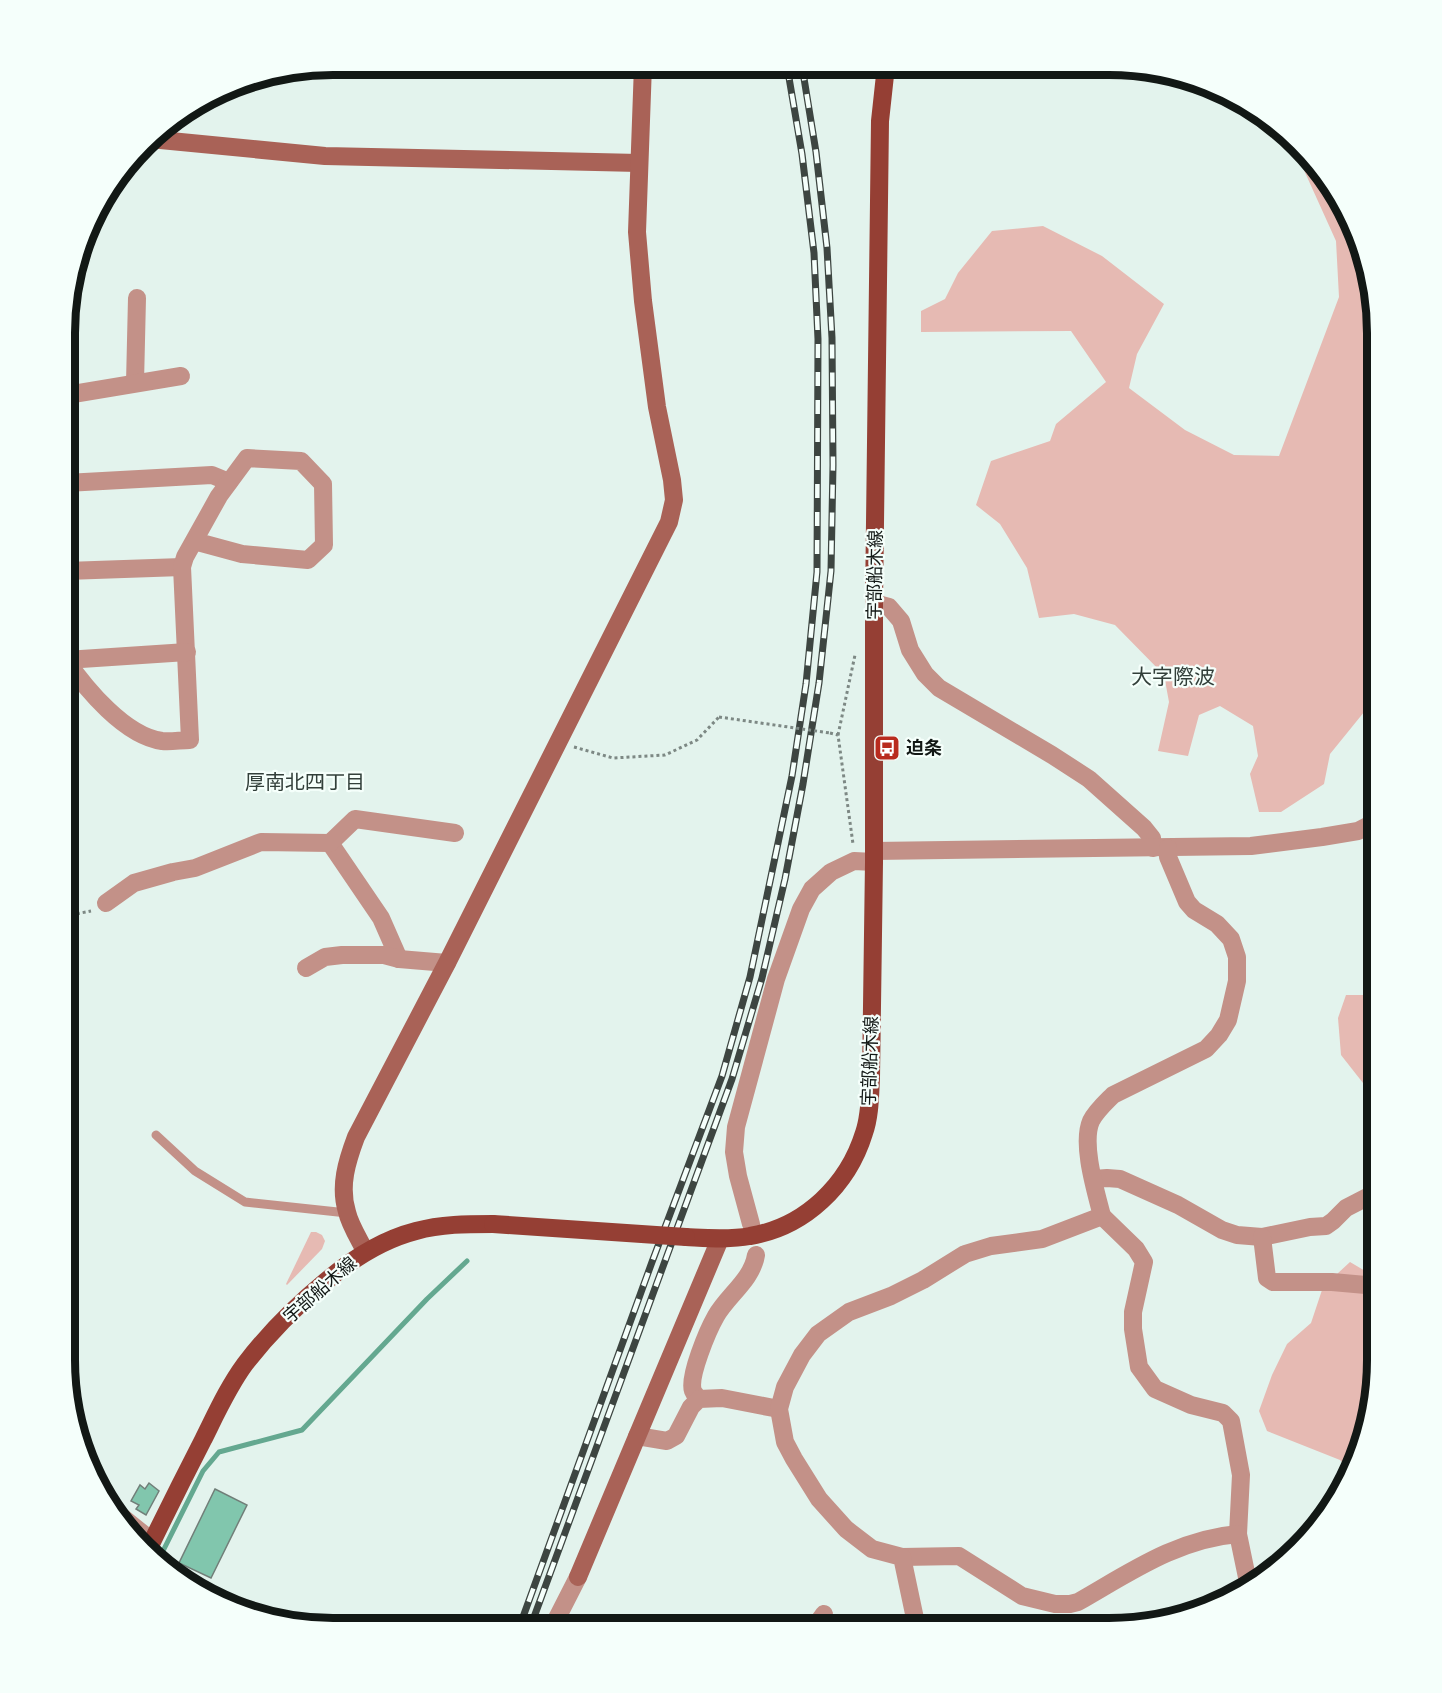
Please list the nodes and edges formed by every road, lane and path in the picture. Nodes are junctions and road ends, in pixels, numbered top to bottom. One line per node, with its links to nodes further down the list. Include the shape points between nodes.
1 (643, 75): 4 (street)
2 (885, 75): 14 (main road, 宇部船木線, via 880,122)
3 (162, 140): 4 (street, via 325,156)
4 (639, 163): 20 (street, via 637,232 643,301 674,500 657,549)
5 (137, 298): 7 (street)
6 (181, 376): 7 (street)
7 (135, 383): 8 (street)
8 (75, 394)
9 (229, 482): 10 (street, via 212,475); 11 (street); 11 (street, via 247,458 301,461 323,484 324,545 308,560 242,554)
10 (75, 483)
11 (194, 541): 12 (street)
12 (182, 567): 13 (street); 16 (street)
13 (75, 572)
14 (874, 603): 24 (street, via 889,607 901,621 910,650 939,688 1089,779 1144,828); 25 (main road, 宇部船木線)
15 (856, 648): 19 (path)
16 (187, 652): 17 (street); 18 (street, via 190,740 149,738 125,726)
17 (75, 659)
18 (75, 673)
19 (838, 735): 20 (path, bridge, via 719,717 697,740 665,755 614,758); 26 (path)
20 (558, 743): 30 (street)
21 (1367, 826): 24 (street, via 1286,843)
22 (455, 833): 23 (street, via 355,819)
23 (330, 843): 27 (street, via 261,842 195,868 134,883); 29 (street, via 381,918)
24 (1160, 848): 25 (street); 33 (street, via 1168,857 1187,902 1231,939 1237,957 1237,981 1228,1020 1206,1049 1113,1095 1101,1107 1091,1122 1089,1137)
25 (874, 856): 26 (street); 39 (main road, 宇部船木線, via 871,1078 865,1132 859,1147 839,1182 804,1215 781,1228)
26 (854, 861): 37 (street, via 831,872 812,889 776,979 736,1127 734,1152)
27 (106, 903): 28 (path)
28 (75, 914)
29 (399, 959): 30 (street); 31 (street, via 342,955 325,957)
30 (447, 963): 35 (street, via 347,1161)
31 (306, 968)
32 (156, 1135): 35 (lane, via 195,1171 245,1202)
33 (1094, 1179): 36 (street); 38 (street, via 1120,1179 1222,1230)
34 (1367, 1197): 38 (street, via 1346,1208 1326,1226)
35 (347, 1213): 40 (street)
36 (1101, 1216): 44 (street, via 1042,1239 964,1254 923,1280 849,1312 819,1334 802,1355); 46 (street, via 1136,1249 1144,1262 1133,1312 1139,1367 1155,1389 1191,1405 1223,1413 1231,1421 1241,1475)
37 (751, 1224)
38 (1262, 1237): 42 (street, via 1268,1278 1273,1282)
39 (720, 1239): 40 (main road, 宇部船木線, bridge, via 454,1224 414,1231); 45 (street)
40 (365, 1251): 47 (main road, 宇部船木線, via 311,1293 244,1365)
41 (756, 1255): 43 (street, via 748,1275 716,1316 694,1371 693,1391)
42 (1367, 1285)
43 (699, 1399): 44 (street, via 722,1398); 45 (street, via 676,1436 667,1441)
44 (778, 1409): 48 (street, via 785,1442 819,1499 846,1529 872,1548)
45 (637, 1436): 50 (street)
46 (1238, 1534): 48 (street, via 1196,1542 1150,1560 1070,1604 1022,1596 959,1556); 49 (street)
47 (152, 1543)
48 (902, 1557): 51 (street)
49 (1247, 1577)
50 (557, 1618)
51 (915, 1618)

